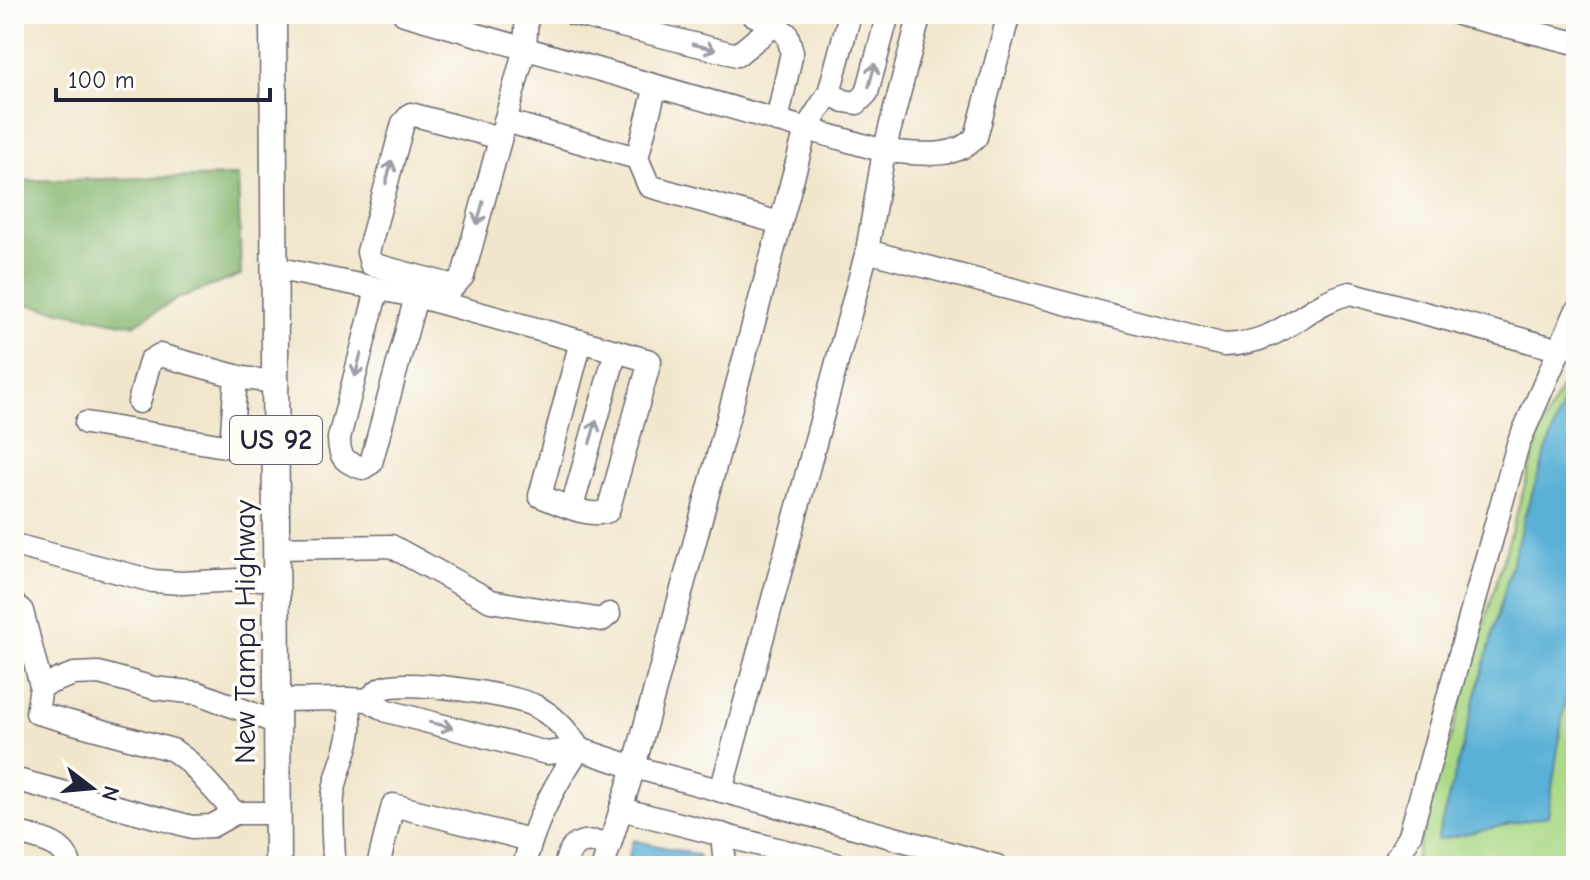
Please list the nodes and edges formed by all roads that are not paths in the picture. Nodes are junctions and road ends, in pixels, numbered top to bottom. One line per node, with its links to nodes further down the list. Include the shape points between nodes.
1 (273, 14): 23 (main road, New Tampa Highway / US 92)
2 (404, 14): 13 (lane)
3 (527, 14): 13 (lane)
4 (574, 14): 11 (lane, one-way to 11, via 737,55)
5 (752, 14): 11 (lane)
6 (850, 14): 15 (lane)
7 (888, 14): 15 (lane, one-way to 7, via 857,103 867,93)
8 (920, 14): 19 (lane)
9 (1009, 14): 19 (lane, via 976,137 966,148)
10 (1458, 14): 12 (lane)
11 (776, 19): 16 (lane, via 792,52)
12 (1576, 43)
13 (525, 48): 14 (lane); 17 (lane)
14 (656, 86): 16 (lane); 20 (lane)
15 (829, 93): 18 (lane)
16 (777, 121): 18 (lane)
17 (502, 129): 17 (lane, one-way to 17, via 463,276 454,286 371,264 368,252 403,123 411,114); 20 (lane)
18 (806, 129): 19 (lane); 21 (lane)
19 (884, 151): 22 (lane)
20 (637, 158): 21 (lane, via 649,186)
21 (780, 223): 46 (lane)
22 (867, 251): 28 (lane, via 1224,345 1269,337 1350,293); 48 (lane)
23 (274, 268): 24 (lane); 31 (main road, New Tampa Highway / US 92)
24 (377, 290): 25 (lane); 25 (lane, one-way to 25, via 339,438 345,461 363,468 371,463)
25 (416, 297): 27 (lane)
26 (1576, 312): 28 (lane)
27 (581, 341): 29 (lane); 36 (lane, via 540,496)
28 (1561, 350): 65 (lane, via 1518,444 1410,835)
29 (616, 351): 36 (lane, one-way to 29); 36 (lane, via 650,361 608,511 599,515)
30 (236, 376): 31 (lane); 32 (lane, via 160,355 150,361); 34 (lane)
31 (275, 382): 35 (main road, New Tampa Highway / US 92)
32 (139, 402)
33 (86, 423): 34 (lane)
34 (231, 447): 35 (lane)
35 (276, 454): 38 (main road, New Tampa Highway / US 92)
36 (572, 507)
37 (14, 545): 39 (lane, via 153,581)
38 (276, 548): 39 (main road, New Tampa Highway / US 92); 41 (lane, via 391,546 491,601 602,620)
39 (276, 578): 44 (main road, New Tampa Highway / US 92)
40 (14, 604): 42 (lane, via 22,611)
41 (609, 614)
42 (41, 686): 44 (lane, via 74,674 99,673); 50 (lane, via 37,713 173,750)
43 (357, 699): 44 (lane); 45 (lane, one-way to 45, via 547,753); 45 (lane, via 383,688 415,686 483,692 535,706 566,728); 58 (lane, via 351,742 333,795)
44 (277, 712): 51 (main road, New Tampa Highway / US 92)
45 (579, 749): 46 (lane); 54 (lane, via 557,780)
46 (634, 767): 48 (lane); 49 (lane)
47 (14, 779): 50 (lane, via 192,827 212,826)
48 (721, 791): 64 (lane)
49 (621, 809): 53 (lane); 55 (lane)
50 (235, 813): 51 (lane)
51 (278, 813): 57 (main road, New Tampa Highway / US 92)
52 (14, 832): 56 (lane, via 57,845)
53 (722, 834): 62 (lane); 63 (lane)
54 (530, 840): 59 (lane, via 393,805); 60 (lane)
55 (607, 855): 61 (lane, via 593,840 579,842)
56 (70, 866)
57 (278, 866)
58 (334, 866)
59 (378, 866)
60 (524, 866)
61 (566, 866)
62 (725, 866)
63 (843, 866)
64 (997, 866)
65 (1392, 866)

